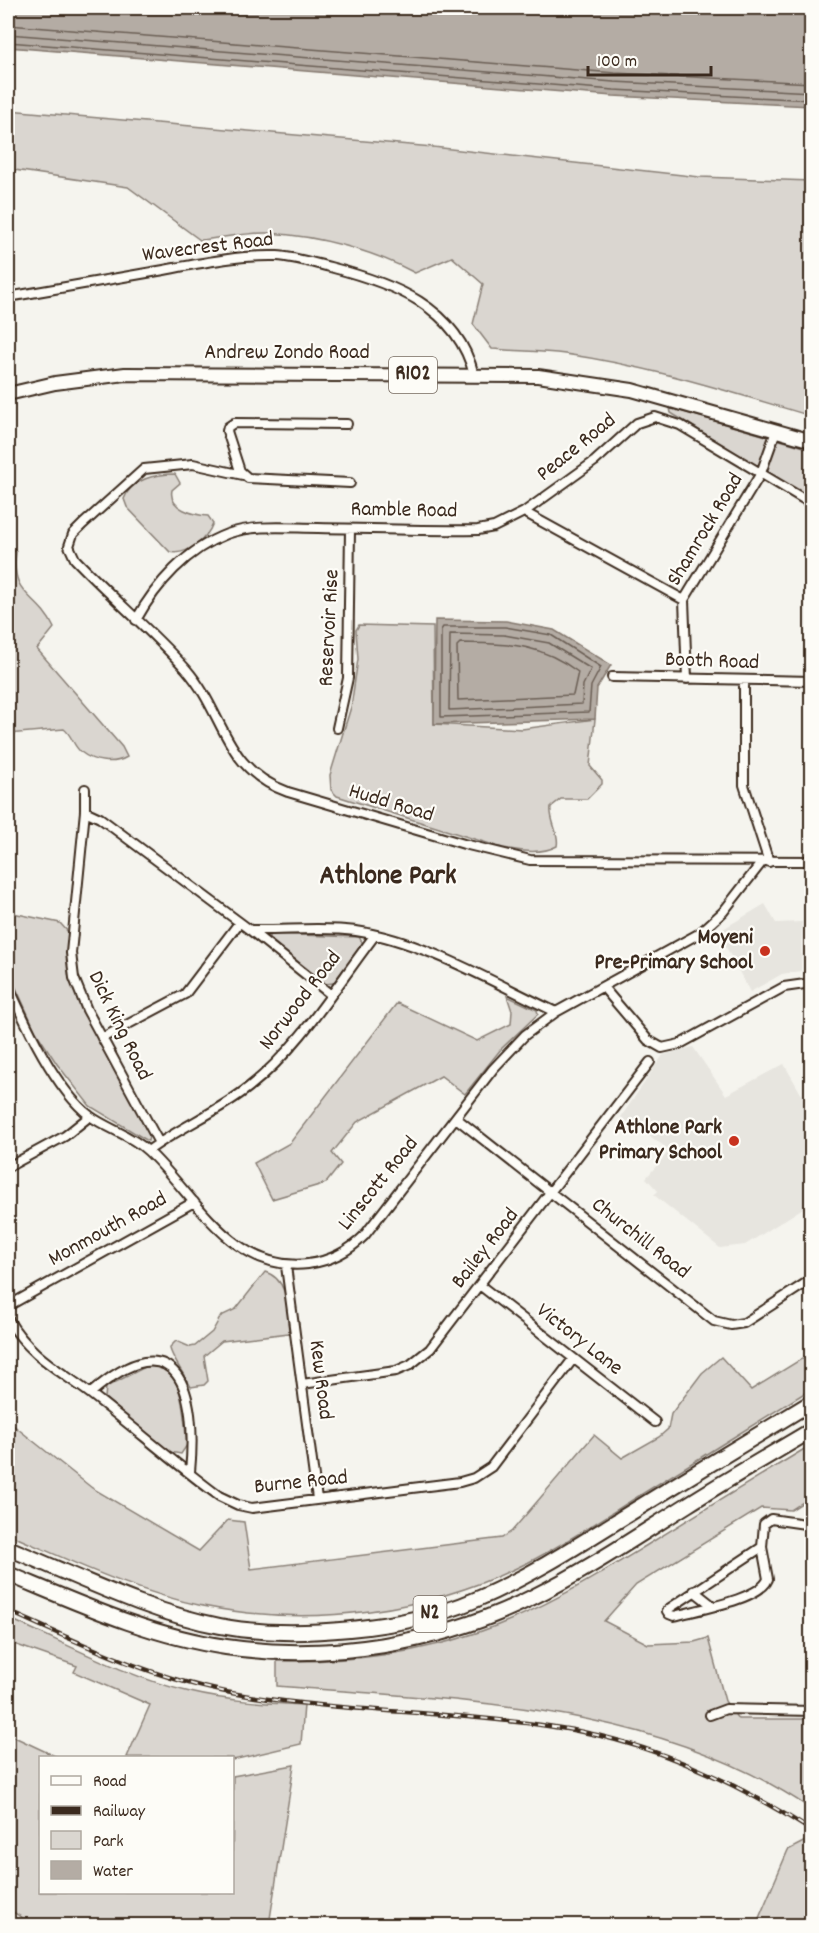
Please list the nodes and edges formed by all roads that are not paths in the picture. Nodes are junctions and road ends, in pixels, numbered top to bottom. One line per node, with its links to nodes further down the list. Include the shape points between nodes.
1 (8, 297): 2 (street, Wavecrest Road, via 227,260 285,257 378,280 407,294 457,334 465,345)
2 (474, 375): 3 (main road, Andrew Zondo Road / R102, via 124,374); 5 (main road, Andrew Zondo Road / R102, via 538,376 597,383 676,401)
3 (8, 394)
4 (347, 424): 8 (street, via 230,425 227,431)
5 (776, 431): 6 (main road, Andrew Zondo Road / R102); 7 (street, Shamrock Road)
6 (812, 441)
7 (761, 473): 10 (street); 11 (street, Peace Road, via 680,425 655,417 637,423 595,461); 13 (street, Shamrock Road)
8 (243, 475): 9 (street); 14 (street, Hudd Road, via 193,464 144,469 73,534 71,553)
9 (350, 483)
10 (812, 504)
11 (524, 512): 12 (street, Ramble Road, via 494,527 478,530); 13 (street)
12 (350, 529): 14 (street, Ramble Road, via 253,528 227,534 199,549 168,575); 19 (street, Reservoir Rise, via 348,678)
13 (684, 600): 16 (street, Shamrock Road)
14 (136, 620): 23 (street, Hudd Road, via 192,677 246,767 271,786 518,858)
15 (612, 677): 16 (street, Booth Road)
16 (687, 679): 18 (street, Booth Road)
17 (812, 681): 18 (street, Booth Road)
18 (744, 682): 23 (street, via 744,785)
19 (337, 728)
20 (85, 789): 21 (street, Dick King Road)
21 (86, 811): 24 (street); 32 (street, Dick King Road, via 72,966 79,995)
22 (812, 861): 23 (street, Hudd Road)
23 (766, 862): 29 (street, Linscott Road, via 723,912 699,933)
24 (239, 923): 25 (street); 32 (street, via 185,993)
25 (250, 930): 26 (street, via 355,930); 30 (street)
26 (375, 935): 30 (street, Norwood Road); 31 (street, via 441,958)
27 (812, 983): 29 (street, via 784,987 680,1044 662,1048 648,1040)
28 (8, 985): 34 (street, Linscott Road, via 39,1049)
29 (603, 987): 31 (street, Linscott Road)
30 (330, 994): 36 (street, Norwood Road, via 296,1042 268,1072 237,1096)
31 (556, 1012): 35 (street, Linscott Road, via 514,1045)
32 (102, 1038): 36 (street, Dick King Road)
33 (650, 1062): 39 (street, Bailey Road)
34 (90, 1116): 37 (street, Linscott Road); 38 (street, via 65,1136)
35 (456, 1118): 39 (street, Churchill Road); 41 (street, Linscott Road, via 356,1245 329,1259)
36 (159, 1143): 37 (street, Norwood Road)
37 (148, 1151): 40 (street, Linscott Road)
38 (8, 1167)
39 (552, 1193): 42 (street, Churchill Road, via 714,1321 744,1323); 43 (street, Bailey Road)
40 (194, 1202): 41 (street, Linscott Road, via 243,1250); 44 (street, Monmouth Road)
41 (286, 1266): 47 (street, Kew Road)
42 (812, 1279)
43 (481, 1286): 46 (street, Victory Lane); 47 (street, Bailey Road, via 430,1349 410,1365 396,1371)
44 (8, 1306)
45 (8, 1319): 48 (street, Burne Road, via 28,1348)
46 (573, 1359): 50 (street, Victory Lane); 53 (street, Burne Road, via 510,1443 482,1473 460,1482)
47 (302, 1384): 53 (street, Kew Road)
48 (91, 1393): 52 (street, Burne Road); 52 (street, via 102,1383 144,1362 155,1361 176,1371 190,1418)
49 (812, 1402): 56 (highway, N2, via 526,1577 473,1601 408,1619 346,1630 222,1627 165,1612)
50 (655, 1422)
51 (812, 1430): 57 (highway, N2, via 579,1573 529,1599 450,1629 410,1639 346,1650 287,1652 226,1647 124,1622)
52 (190, 1472): 53 (street, Burne Road, via 219,1496 238,1505 265,1508)
53 (317, 1499)
54 (812, 1525): 55 (street, via 767,1521)
55 (762, 1547): 58 (street); 59 (street, via 769,1574 764,1586)
56 (8, 1548)
57 (8, 1574)
58 (694, 1591): 59 (street); 59 (street, via 670,1608 669,1614)
59 (713, 1606)
60 (812, 1711): 61 (street, via 726,1709)
61 (710, 1715)

